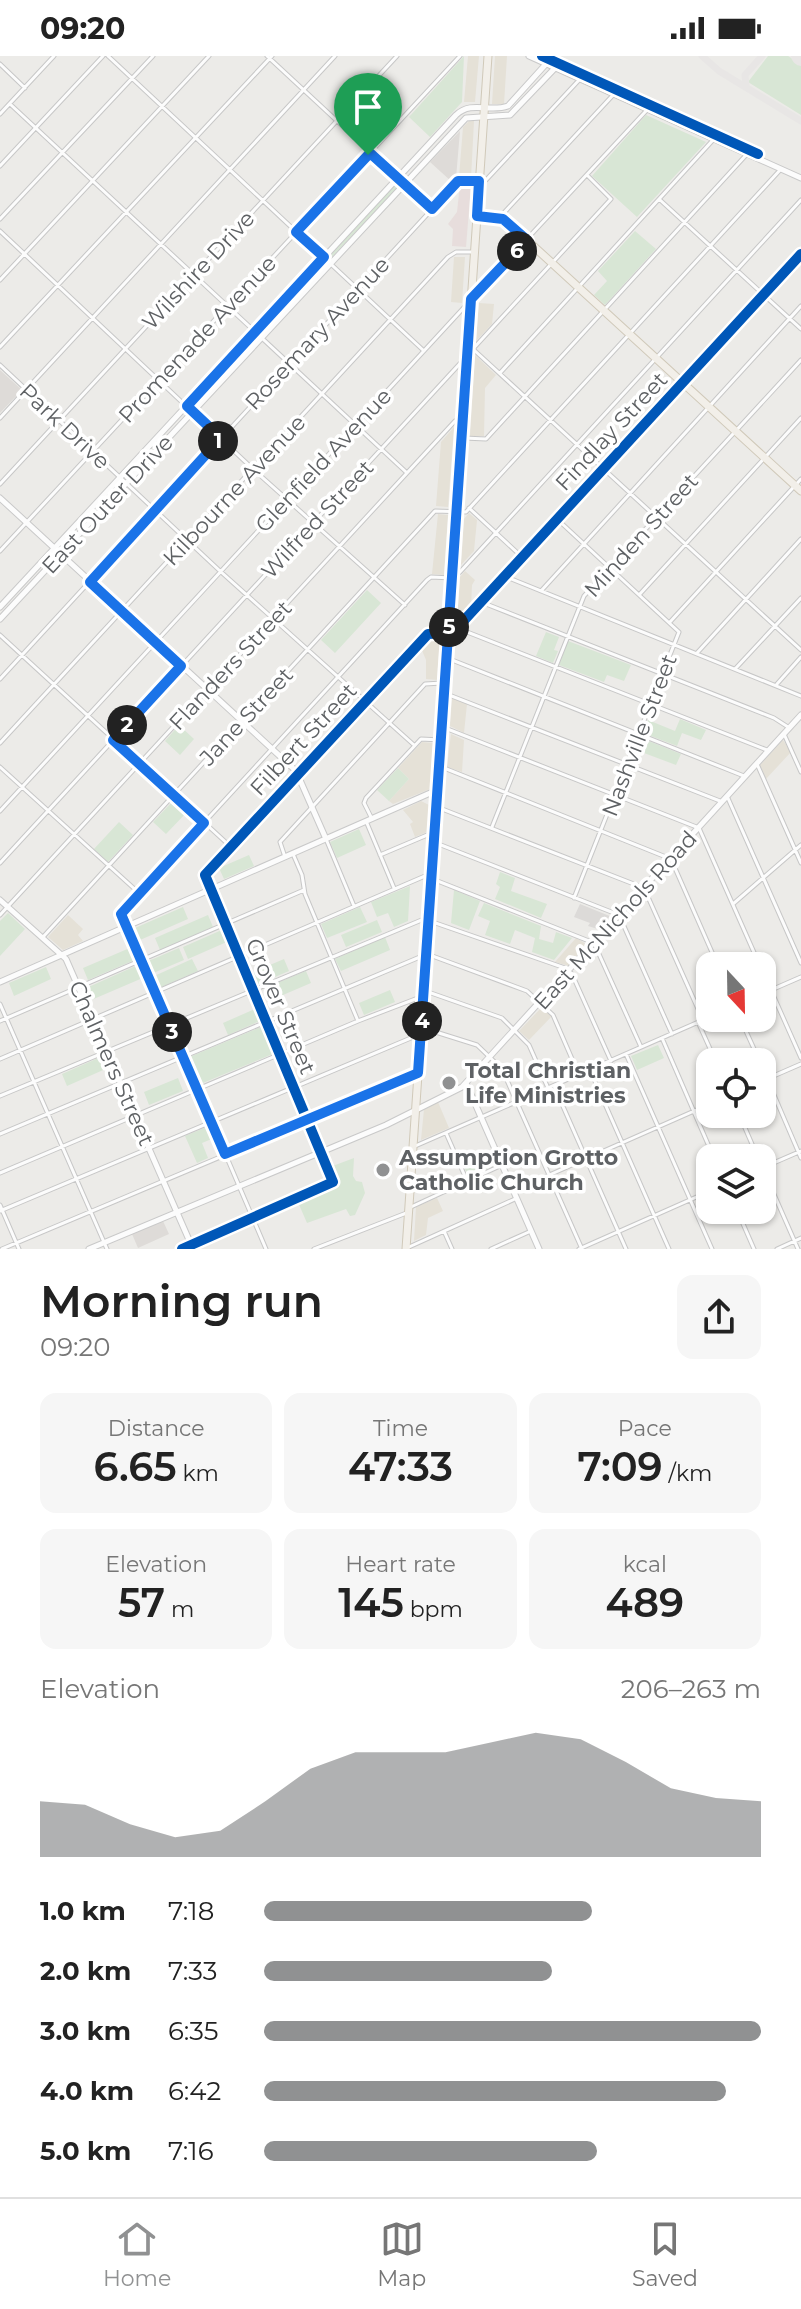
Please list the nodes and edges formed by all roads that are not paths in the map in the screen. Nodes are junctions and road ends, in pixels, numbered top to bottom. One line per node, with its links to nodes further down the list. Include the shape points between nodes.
1 (43, 56): 12 (street)
2 (54, 56): 12 (street)
3 (105, 56): 16 (street); 33 (street)
4 (153, 56): 16 (street)
5 (209, 56): 24 (street)
6 (335, 56): 21 (street)
7 (397, 56): 32 (street, Wilshire Drive)
8 (460, 56): 37 (street, Promenade Avenue)
9 (488, 56): 28 (main road)
10 (529, 56): 14 (street)
11 (270, 57): 21 (street); 34 (street)
12 (49, 62): 20 (street)
13 (0, 64): 20 (street)
14 (546, 64): 15 (street); 17 (street)
15 (555, 68): 18 (street); 19 (street)
16 (132, 78): 24 (street); 36 (street)
17 (534, 78): 19 (street); 26 (street)
18 (580, 79): 22 (street); 46 (street, Rosemary Avenue, via 486,180)
19 (541, 83): 31 (street)
20 (25, 88): 23 (street)
21 (304, 90): 32 (street); 41 (street)
22 (614, 94): 27 (street); 54 (street)
23 (10, 104): 29 (street); 33 (street)
24 (162, 107): 34 (street); 45 (street)
25 (464, 108): 28 (street); 30 (street); 43 (street, East Outer Drive)
26 (503, 108): 28 (street); 31 (street)
27 (647, 109): 35 (street); 42 (street, Glenfield Avenue)
28 (484, 112): 30 (street); 31 (street); 46 (main road)
29 (0, 114)
30 (468, 116): 47 (street, East Outer Drive)
31 (505, 117)
32 (337, 121): 37 (street); 50 (street, Wilshire Drive)
33 (36, 127): 36 (street); 39 (street)
34 (196, 138): 41 (street); 52 (street)
35 (713, 139): 38 (street); 48 (street)
36 (63, 152): 45 (street); 55 (street)
37 (370, 153): 43 (street); 58 (street, Promenade Avenue)
38 (747, 154): 40 (street); 56 (street)
39 (0, 166)
40 (781, 169): 44 (street); 61 (street)
41 (230, 170): 50 (street); 60 (street)
42 (587, 175): 59 (street, Glenfield Avenue); 66 (street, Wilfred Street, via 611,199)
43 (398, 178): 47 (street); 65 (street, East Outer Drive)
44 (801, 178)
45 (93, 180): 52 (street); 63 (street)
46 (479, 181): 51 (street, Rosemary Avenue, via 458,181); 53 (main road)
47 (404, 184): 51 (street); 67 (street, East Outer Drive)
48 (659, 199): 56 (street); 72 (street)
49 (801, 200): 68 (street)
50 (263, 201): 58 (street); 69 (street, Wilshire Drive)
51 (432, 209): 73 (street, Rosemary Avenue)
52 (126, 212): 60 (street); 71 (street)
53 (477, 216): 54 (main road); 62 (main road)
54 (500, 218): 59 (main road)
55 (0, 219)
56 (685, 222): 61 (street); 78 (street)
57 (0, 231): 63 (street)
58 (296, 232): 65 (street); 77 (street, Promenade Avenue)
59 (527, 240): 66 (main road); 75 (street, Glenfield Avenue)
60 (161, 244): 69 (street); 79 (street)
61 (711, 246): 68 (street); 84 (street)
62 (474, 252): 75 (main road); 81 (street, Kilbourne Avenue, via 452,253)
63 (24, 254): 70 (street); 71 (street)
64 (801, 254): 74 (street, Findlay Street)
65 (324, 257): 67 (street); 83 (street, East Outer Drive)
66 (553, 263): 72 (main road); 89 (street, Wilfred Street)
67 (330, 264): 73 (street); 85 (street, East Outer Drive)
68 (737, 270): 74 (street); 90 (street)
69 (194, 275): 77 (street); 87 (street, Wilshire Drive)
70 (0, 280)
71 (58, 285): 79 (street); 86 (street)
72 (579, 287): 78 (main road); 94 (street)
73 (358, 289): 81 (street); 92 (street, Rosemary Avenue)
74 (764, 295): 80 (street); 96 (street, Findlay Street)
75 (471, 299): 88 (street, Glenfield Avenue); 89 (main road)
76 (801, 306): 80 (street)
77 (227, 307): 83 (street); 95 (street, Promenade Avenue)
78 (604, 310): 84 (main road); 99 (street)
79 (93, 318): 87 (street); 97 (street)
80 (790, 318): 82 (street); 101 (street)
81 (390, 320): 88 (street); 98 (street, Kilbourne Avenue)
82 (801, 329)
83 (255, 332): 85 (street); 100 (street, East Outer Drive)
84 (630, 334): 90 (main road); 107 (street)
85 (261, 338): 92 (street); 102 (street, East Outer Drive)
86 (0, 347)
87 (126, 349): 95 (street); 105 (street, Wilshire Drive)
88 (424, 351): 108 (street, Glenfield Avenue)
89 (470, 352): 94 (street); 106 (main road); 113 (street, Wilfred Street)
90 (656, 358): 96 (main road); 112 (street)
91 (801, 360): 109 (street, Minden Street)
92 (289, 363): 98 (street); 110 (street, Rosemary Avenue)
93 (0, 365): 97 (street, Park Drive)
94 (500, 373): 99 (street)
95 (159, 381): 100 (street); 114 (street, Promenade Avenue)
96 (683, 383): 101 (main road); 117 (street, Findlay Street)
97 (26, 389): 103 (street); 105 (street, Park Drive)
98 (322, 394): 108 (street); 116 (street, Kilbourne Avenue)
99 (525, 396): 107 (street); 111 (street, via 486,439)
100 (187, 406): 102 (street); 119 (street, East Outer Drive)
101 (708, 407): 109 (main road); 123 (street)
102 (192, 412): 110 (street); 120 (street, East Outer Drive)
103 (0, 418)
104 (801, 418): 115 (street)
105 (59, 420): 114 (street, Park Drive); 121 (street, Wilshire Drive)
106 (463, 420): 111 (main road); 118 (street, Flanders Street, via 455,421)
107 (550, 420): 112 (street); 126 (street)
108 (355, 425): 113 (street); 125 (street, Glenfield Avenue)
109 (735, 431): 115 (main road); 129 (street, Minden Street)
110 (221, 438): 116 (street); 127 (street, Rosemary Avenue)
111 (462, 438): 128 (main road)
112 (577, 444): 117 (street); 133 (street)
113 (381, 449): 118 (street); 132 (street, Wilfred Street)
114 (92, 452): 119 (street, Park Drive); 131 (street, Promenade Avenue)
115 (765, 458): 122 (main road); 137 (street)
116 (253, 469): 125 (street); 135 (street, Kilbourne Avenue)
117 (604, 469): 123 (street); 130 (street, Findlay Street)
118 (407, 473): 138 (street, Flanders Street)
119 (120, 478): 120 (street, Park Drive); 139 (street, East Outer Drive)
120 (126, 483): 127 (street, Park Drive); 141 (street, East Outer Drive)
121 (0, 484)
122 (799, 485): 145 (street, Nashville Street)
123 (631, 494): 129 (street); 136 (street)
124 (0, 498): 131 (street)
125 (287, 499): 132 (street); 144 (street, Glenfield Avenue)
126 (469, 508): 128 (street); 133 (street)
127 (155, 510): 135 (street, Park Drive); 149 (street, Rosemary Avenue)
128 (457, 513): 147 (street, Jane Street, via 435,511); 148 (main road)
129 (656, 517): 137 (street); 143 (street, Minden Street)
130 (557, 519): 136 (street); 142 (street, Findlay Street)
131 (27, 523): 139 (street); 140 (street, Promenade Avenue)
132 (313, 523): 138 (street); 151 (street, Wilfred Street)
133 (496, 532): 142 (street); 148 (street)
134 (801, 539): 154 (street)
135 (187, 540): 144 (street, Park Drive); 159 (street, Kilbourne Avenue)
136 (584, 544): 143 (street); 150 (street)
137 (686, 544): 145 (street); 152 (street)
138 (339, 546): 147 (street); 160 (street, Flanders Street)
139 (55, 548): 141 (street); 158 (street, East Outer Drive)
140 (0, 551)
141 (61, 554): 149 (street); 161 (street, East Outer Drive)
142 (522, 557): 146 (street, Findlay Street)
143 (609, 568): 152 (street); 157 (street, Minden Street)
144 (220, 571): 151 (street, Park Drive); 168 (street, Glenfield Avenue)
145 (716, 572): 154 (street); 162 (street, Nashville Street)
146 (504, 576): 150 (street); 155 (street, Findlay Street)
147 (374, 578): 156 (street); 170 (street, Jane Street)
148 (452, 578): 156 (street, via 430,577); 165 (main road)
149 (90, 582): 159 (street); 173 (street, Rosemary Avenue)
150 (541, 591): 157 (street)
151 (247, 594): 160 (street, Park Drive); 176 (street, Wilfred Street)
152 (639, 595): 162 (street)
153 (801, 598): 163 (street)
154 (746, 599): 163 (street); 172 (street)
155 (481, 602): 164 (street, Findlay Street); 167 (street)
156 (405, 605): 180 (street)
157 (580, 606): 167 (street, Minden Street); 169 (street)
158 (0, 607)
159 (122, 611): 168 (street); 184 (street, Kilbourne Avenue)
160 (273, 618): 170 (street, Park Drive); 185 (street, Flanders Street)
161 (0, 619)
162 (670, 622): 169 (street, Nashville Street, via 679,632)
163 (775, 626): 171 (street); 178 (street)
164 (457, 628): 165 (street, Findlay Street); 177 (street)
165 (448, 633): 175 (main road); 189 (street, Filbert Street, via 428,634)
166 (0, 635): 173 (street)
167 (568, 636): 177 (street, Minden Street); 179 (street)
168 (155, 642): 176 (street); 192 (street, Glenfield Avenue)
169 (675, 644): 172 (street); 179 (street, Nashville Street)
170 (308, 649): 180 (street, Park Drive); 193 (street, Jane Street)
171 (801, 650)
172 (697, 653): 178 (street)
173 (22, 655): 181 (street, Rosemary Avenue); 184 (street)
174 (801, 657): 183 (street)
175 (447, 658): 182 (main road); 187 (street)
176 (181, 666): 185 (street); 200 (street, Wilfred Street)
177 (556, 666): 187 (street, Minden Street); 190 (street)
178 (736, 668): 183 (street)
179 (663, 674): 190 (street, Nashville Street); 197 (street)
180 (339, 676): 189 (street, Park Drive); 204 (street)
181 (0, 679)
182 (445, 683): 186 (main road); 194 (street, via 427,683)
183 (776, 684): 188 (street)
184 (54, 685): 192 (street); 202 (street, Kilbourne Avenue)
185 (208, 689): 193 (street); 207 (street, Flanders Street)
186 (444, 693): 195 (main road); 196 (street)
187 (544, 696): 196 (street, Minden Street); 198 (street)
188 (801, 696)
189 (366, 700): 194 (street, Park Drive); 213 (street, Filbert Street)
190 (651, 704): 198 (street, Nashville Street); 205 (street)
191 (801, 715): 197 (street, East McNichols Road)
192 (87, 716): 200 (street); 215 (street, Glenfield Avenue)
193 (242, 721): 204 (street); 218 (street, Jane Street)
194 (390, 722): 203 (street, Park Drive); 221 (street)
195 (442, 727): 201 (main road); 206 (street)
196 (531, 727): 206 (street, Minden Street); 208 (street)
197 (789, 728): 199 (street, East McNichols Road)
198 (639, 734): 208 (street, Nashville Street); 214 (street)
199 (784, 734): 205 (street, East McNichols Road); 212 (street)
200 (113, 740): 207 (street); 224 (street, Wilfred Street)
201 (441, 740): 203 (street, via 421,739); 210 (main road)
202 (0, 743)
203 (414, 745): 225 (street, via 364,800)
204 (273, 748): 213 (street); 226 (street)
205 (769, 751): 209 (street, East McNichols Road)
206 (519, 758): 217 (street, Minden Street); 219 (street)
207 (139, 764): 218 (street); 231 (street, Flanders Street)
208 (627, 764): 219 (street, Nashville Street); 220 (street)
209 (757, 764): 214 (street, East McNichols Road); 236 (street)
210 (439, 766): 216 (main road); 217 (street)
211 (0, 767): 215 (street)
212 (801, 772)
213 (298, 774): 221 (street); 235 (street, Filbert Street)
214 (746, 776): 220 (street, East McNichols Road)
215 (22, 787): 223 (street, Glenfield Avenue); 224 (street)
216 (438, 790): 222 (main road); 225 (street)
217 (506, 793): 227 (street, Minden Street); 229 (street)
218 (174, 795): 226 (street); 244 (street, Jane Street)
219 (615, 795): 228 (street); 229 (street, Nashville Street)
220 (725, 799): 228 (street, East McNichols Road); 246 (street)
221 (312, 807): 232 (street); 239 (street, via 280,842)
222 (437, 807): 227 (street); 230 (main road)
223 (0, 811)
224 (48, 811): 231 (street); 241 (street, Wilfred Street)
225 (369, 820): 232 (street); 238 (street)
226 (204, 823): 235 (street); 251 (street)
227 (492, 827): 243 (street)
228 (699, 828): 240 (street, East McNichols Road); 254 (street)
229 (601, 830): 240 (street); 243 (street, Nashville Street)
230 (435, 831): 233 (main road); 238 (street)
231 (74, 834): 244 (street); 255 (street, Flanders Street)
232 (326, 839): 237 (street); 256 (street)
233 (434, 845): 245 (main road); 252 (street)
234 (801, 845): 236 (street)
235 (231, 847): 249 (street, Filbert Street, via 205,875)
236 (795, 850): 242 (street); 246 (street)
237 (293, 854): 239 (street); 250 (street)
238 (380, 855): 247 (street)
239 (285, 857): 249 (street)
240 (671, 859): 248 (street, East McNichols Road); 265 (street)
241 (0, 863)
242 (801, 863)
243 (587, 865): 248 (street); 252 (street, Nashville Street)
244 (109, 866): 251 (street); 263 (street, Jane Street)
245 (432, 878): 247 (street); 259 (main road); 264 (street)
246 (763, 878): 254 (street); 272 (street)
247 (394, 888): 256 (street)
248 (644, 888): 258 (street, East McNichols Road); 285 (street)
249 (211, 890): 261 (street, Grover Street); 262 (street)
250 (304, 890): 260 (street); 261 (street)
251 (139, 893): 262 (street, via 122,912)
252 (574, 898): 258 (street)
253 (0, 900): 255 (street, Chalmers Street)
254 (733, 904): 266 (street)
255 (8, 906): 257 (street, Flanders Street); 263 (street, Chalmers Street)
256 (354, 906): 260 (street)
257 (0, 915)
258 (619, 915): 264 (street, East McNichols Road); 295 (street)
259 (429, 919): 267 (main road); 269 (street); 273 (street)
260 (317, 922): 269 (street); 270 (street)
261 (226, 925): 270 (street, Grover Street); 271 (street)
262 (127, 927): 268 (street); 271 (street)
263 (42, 937): 268 (street, Chalmers Street)
264 (594, 943): 273 (street, East McNichols Road); 297 (street)
265 (712, 952)
266 (754, 952)
267 (427, 954): 277 (street); 281 (main road); 283 (street, via 525,990)
268 (63, 955): 275 (street); 276 (street, Chalmers Street)
269 (331, 956): 277 (street); 279 (street)
270 (239, 957): 279 (street, Grover Street); 280 (street)
271 (141, 960): 276 (street); 280 (street)
272 (801, 963)
273 (569, 971): 283 (street, East McNichols Road); 305 (street)
274 (801, 977): 278 (street)
275 (0, 982)
276 (79, 987): 286 (street); 287 (street, Chalmers Street)
277 (345, 988): 289 (street); 290 (street)
278 (776, 988)
279 (252, 989): 289 (street, Grover Street); 292 (street)
280 (155, 992): 287 (street); 292 (street)
281 (424, 994): 290 (street); 293 (street, via 502,1018); 294 (main road)
282 (776, 1002): 306 (street)
283 (540, 1003): 293 (street, East McNichols Road); 310 (street, via 553,1015)
284 (0, 1004): 286 (street)
285 (696, 1009)
286 (6, 1018): 288 (street); 298 (street)
287 (93, 1019): 298 (street); 299 (street, Chalmers Street)
288 (0, 1021)
289 (266, 1021): 300 (street, Grover Street); 302 (street)
290 (358, 1021): 300 (street)
291 (696, 1023): 295 (street)
292 (169, 1024): 299 (street); 302 (street)
293 (515, 1030): 303 (street, East McNichols Road); 317 (street, via 529,1045)
294 (421, 1031): 303 (street, via 477,1045); 308 (main road); 314 (street)
295 (672, 1034): 296 (street)
296 (662, 1038): 297 (street); 322 (street)
297 (641, 1047): 301 (street)
298 (20, 1050): 304 (street); 311 (street)
299 (107, 1050): 311 (street); 312 (street, Chalmers Street)
300 (280, 1054): 314 (street, Grover Street); 316 (street)
301 (626, 1054): 305 (street); 328 (street)
302 (183, 1056): 312 (street); 316 (street)
303 (490, 1058): 313 (street, East McNichols Road); 319 (street, via 504,1071)
304 (0, 1059)
305 (611, 1061): 307 (street)
306 (801, 1061): 309 (street)
307 (590, 1070): 310 (street); 331 (street)
308 (418, 1073): 321 (main road); 326 (street)
309 (776, 1074)
310 (579, 1075): 315 (street)
311 (34, 1082): 318 (street); 323 (street)
312 (121, 1082): 323 (street); 324 (street, Chalmers Street)
313 (466, 1083): 321 (street, East McNichols Road); 325 (street)
314 (293, 1086): 326 (street, Grover Street); 327 (street)
315 (554, 1086): 317 (street); 340 (street)
316 (197, 1088): 324 (street); 327 (street)
317 (548, 1088): 319 (street)
318 (0, 1096)
319 (517, 1102): 325 (street); 344 (street)
320 (776, 1103): 337 (street)
321 (416, 1109): 335 (main road); 336 (street, East McNichols Road)
322 (694, 1111): 328 (street); 332 (street)
323 (48, 1114): 330 (street); 333 (street)
324 (135, 1114): 333 (street); 334 (street, Chalmers Street)
325 (481, 1118): 329 (street); 342 (street)
326 (307, 1120): 336 (street, Grover Street); 338 (street)
327 (211, 1121): 334 (street); 338 (street)
328 (658, 1127): 331 (street); 353 (street)
329 (446, 1133): 335 (street); 347 (street)
330 (0, 1134)
331 (622, 1143): 340 (street); 359 (street)
332 (708, 1144)
333 (62, 1146): 343 (street); 345 (street)
334 (149, 1147): 345 (street); 346 (street, Chalmers Street)
335 (413, 1147): 355 (main road)
336 (321, 1151): 348 (street, East McNichols Road); 360 (street, Grover Street, via 333,1182)
337 (800, 1152): 339 (street); 341 (street)
338 (225, 1154): 346 (street); 348 (street)
339 (801, 1158)
340 (586, 1159): 344 (street); 364 (street)
341 (776, 1162)
342 (502, 1165): 347 (street); 349 (street)
343 (0, 1173)
344 (549, 1175): 349 (street); 380 (street)
345 (76, 1178): 356 (street); 357 (street)
346 (163, 1179): 357 (street); 358 (street, Chalmers Street)
347 (467, 1181): 355 (street)
348 (239, 1185): 358 (street, East McNichols Road); 360 (street)
349 (513, 1191): 351 (street)
350 (696, 1197): 353 (street)
351 (517, 1198): 362 (street); 363 (street)
352 (776, 1199): 366 (street)
353 (690, 1200): 359 (street); 383 (street)
354 (0, 1205): 356 (street)
355 (409, 1210): 375 (street); 376 (main road)
356 (1, 1211): 367 (street)
357 (90, 1211): 367 (street); 368 (street)
358 (177, 1211): 368 (street, East McNichols Road); 369 (street, Chalmers Street)
359 (654, 1216): 364 (street); 382 (street)
360 (253, 1218): 369 (street); 374 (street)
361 (743, 1224): 384 (street)
362 (444, 1231): 376 (street); 377 (street)
363 (531, 1231): 378 (street); 379 (street)
364 (618, 1231): 380 (street); 381 (street)
365 (801, 1238): 366 (street)
366 (795, 1241): 385 (street); 386 (street)
367 (17, 1243): 370 (street); 371 (street)
368 (105, 1246): 372 (street, East McNichols Road)
369 (192, 1247): 373 (street)
370 (2, 1249)
371 (19, 1249)
372 (89, 1249)
373 (182, 1249)
374 (266, 1249)
375 (314, 1249)
376 (406, 1249)
377 (452, 1249)
378 (491, 1249)
379 (539, 1249)
380 (581, 1249)
381 (626, 1249)
382 (669, 1249)
383 (712, 1249)
384 (754, 1249)
385 (777, 1249)
386 (798, 1249)

